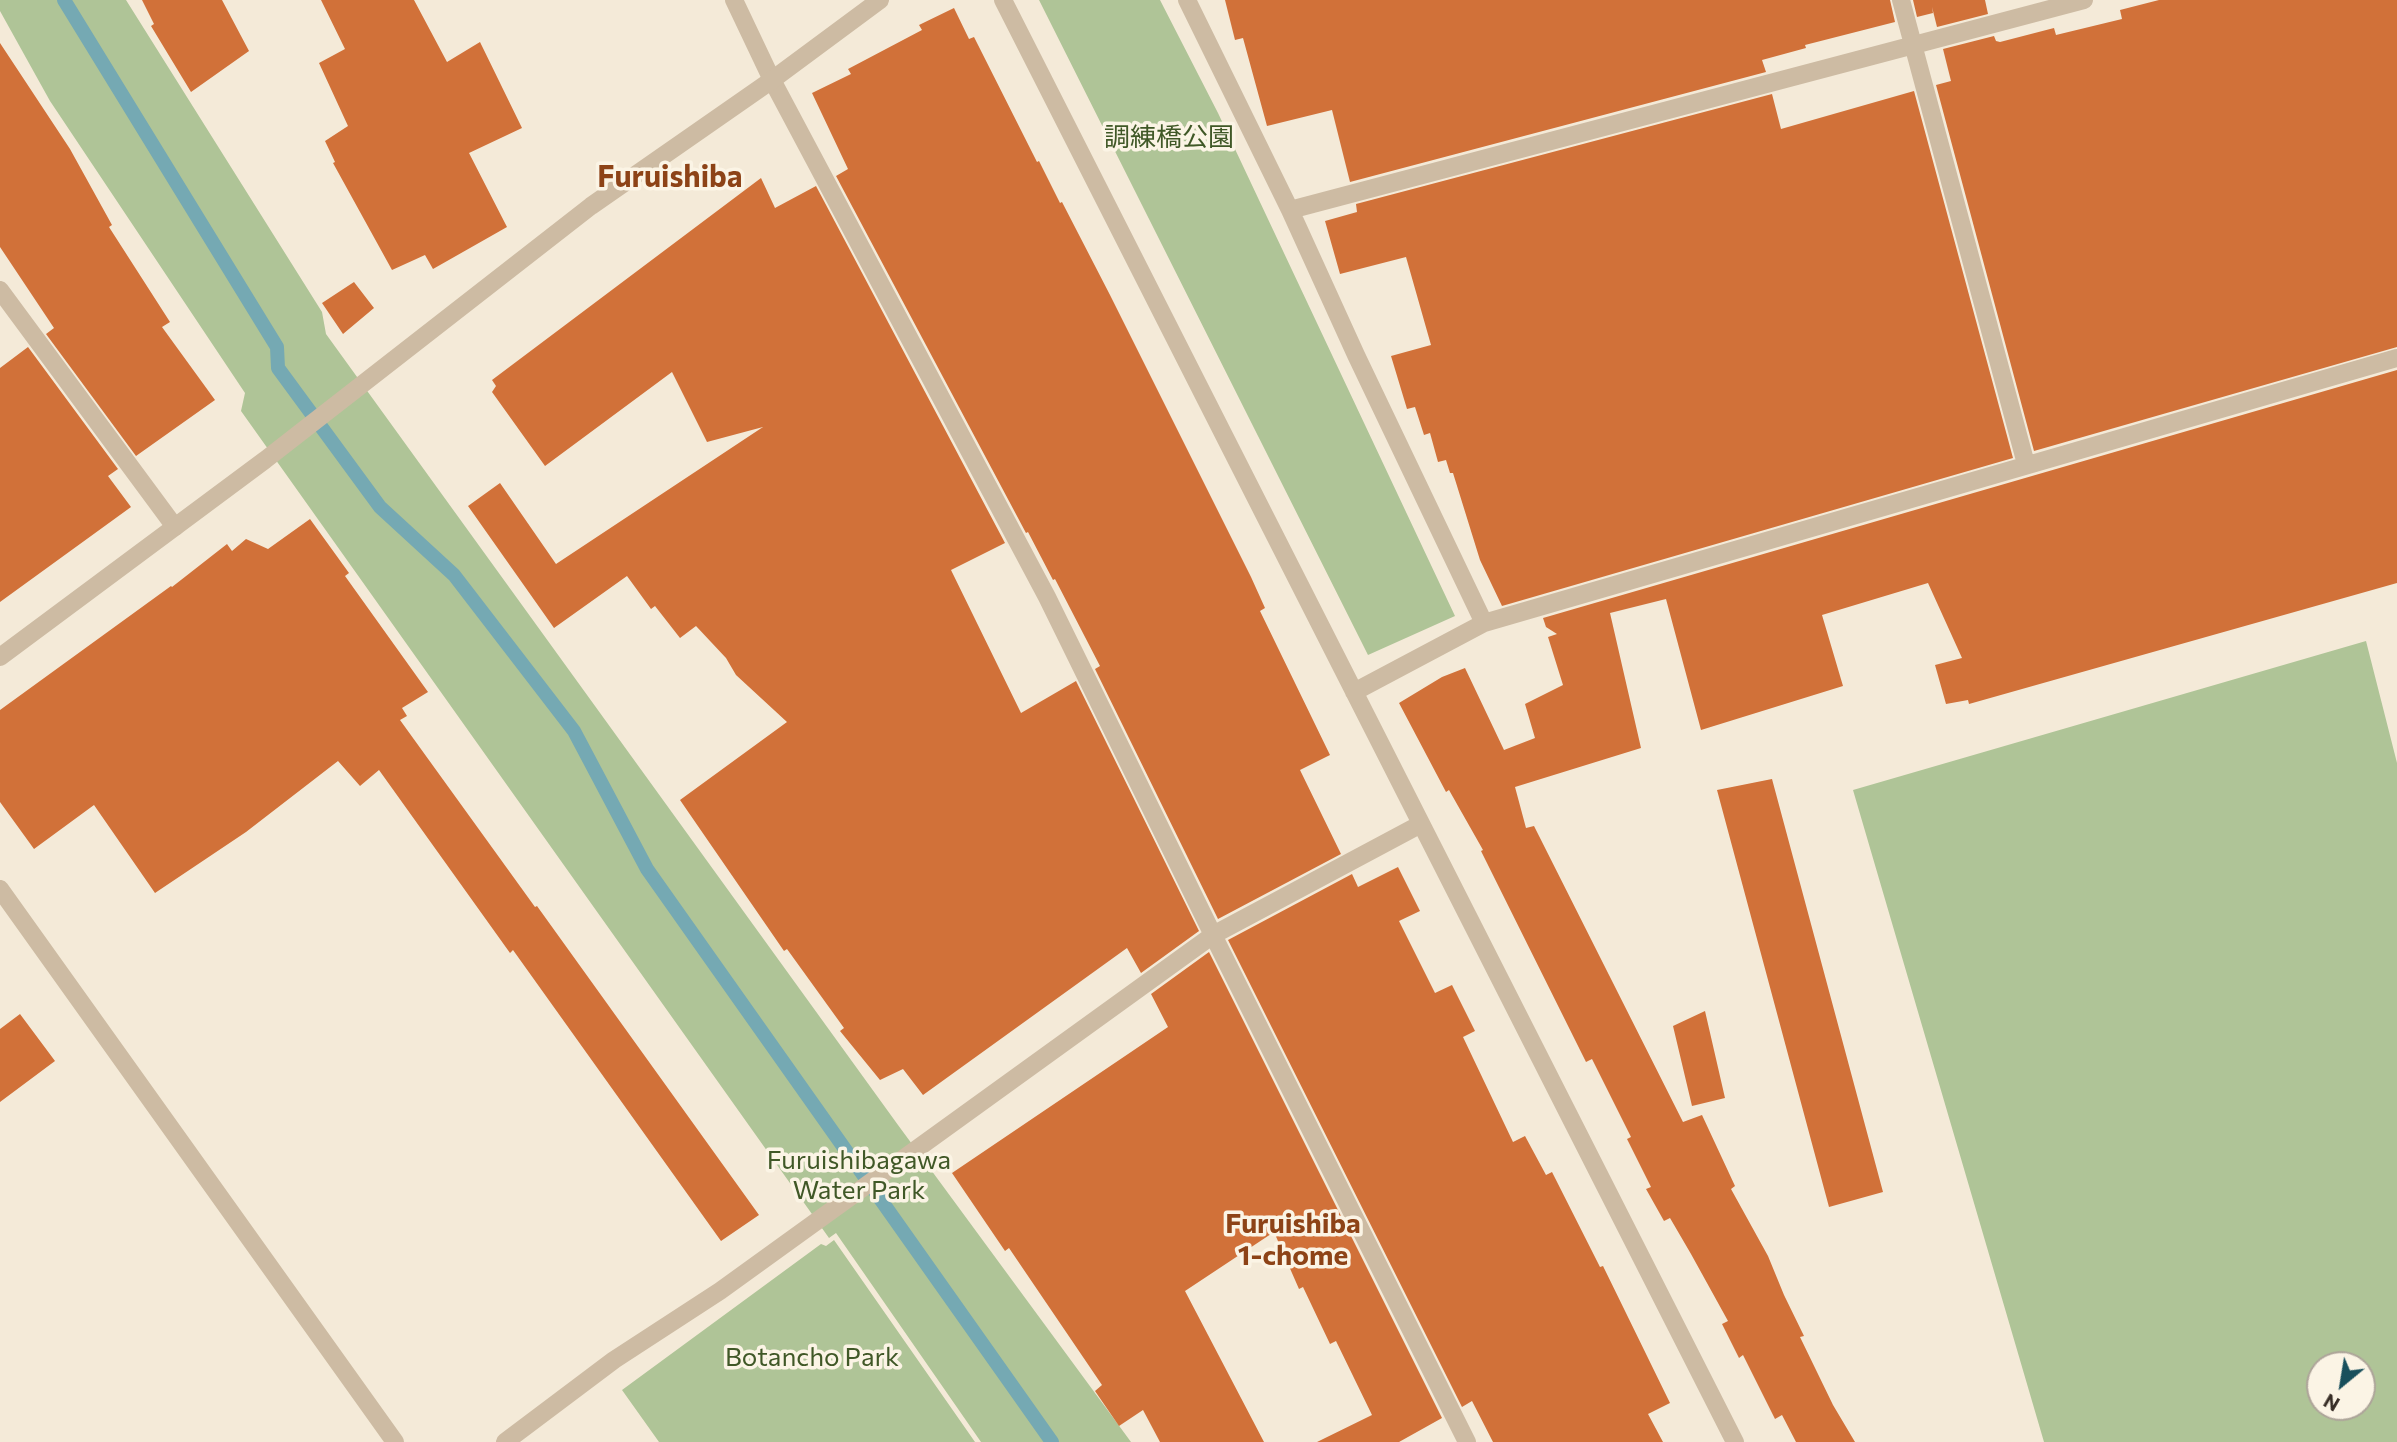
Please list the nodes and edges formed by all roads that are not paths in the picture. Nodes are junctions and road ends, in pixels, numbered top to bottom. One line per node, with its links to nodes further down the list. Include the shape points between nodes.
1 (734, 0): 8 (street)
2 (880, 0): 8 (street)
3 (1003, 0): 16 (street)
4 (1187, 0): 9 (street)
5 (1901, 0): 7 (street)
6 (2084, 0): 7 (street)
7 (1913, 44): 9 (street); 12 (street)
8 (772, 80): 13 (street, via 591,206); 19 (street, via 1047,597)
9 (1290, 210): 14 (street)
10 (0, 290): 13 (street)
11 (2397, 358): 12 (street)
12 (2026, 464): 14 (street)
13 (175, 527): 15 (street)
14 (1483, 623): 16 (street)
15 (0, 657)
16 (1354, 692): 17 (street)
17 (1422, 824): 19 (street); 23 (street)
18 (0, 890): 20 (street)
19 (1213, 935): 21 (street); 22 (street)
20 (395, 1442)
21 (505, 1442)
22 (1467, 1442)
23 (1735, 1442)

